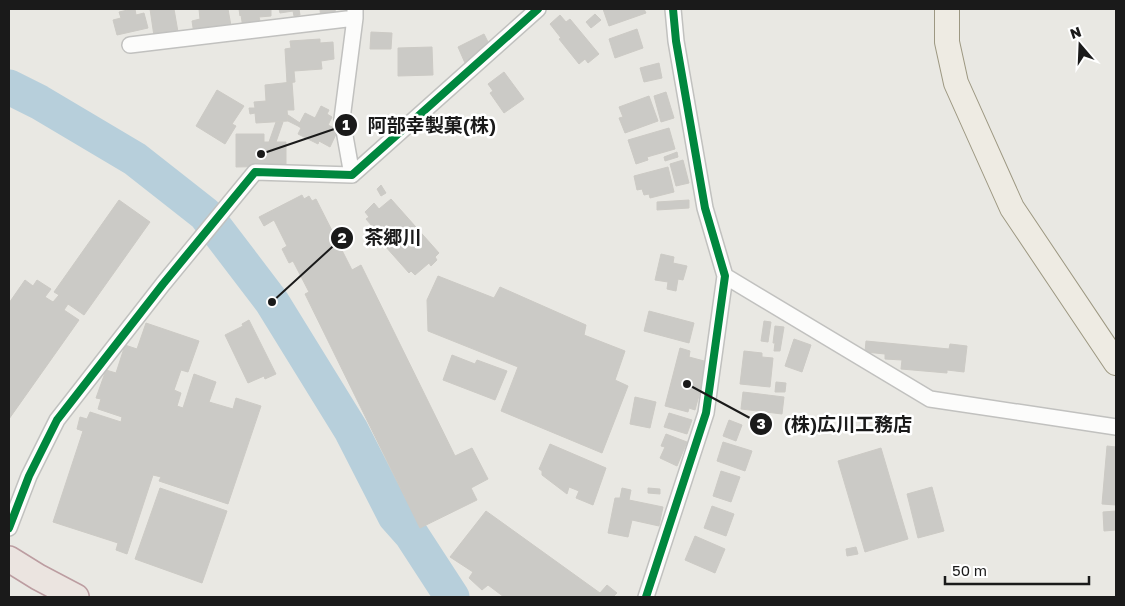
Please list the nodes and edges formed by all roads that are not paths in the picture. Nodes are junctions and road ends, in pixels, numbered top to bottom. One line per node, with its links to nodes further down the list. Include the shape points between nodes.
1 (538, 9): 6 (street)
2 (673, 9): 7 (street, via 705,208)
3 (947, 9): 8 (main road, via 947,42 956,83 1012,208)
4 (355, 13): 5 (street); 6 (street, via 342,119)
5 (130, 45)
6 (352, 175): 10 (street, via 255,172 57,420 29,476)
7 (725, 276): 9 (street, via 930,399); 13 (street, via 706,413)
8 (1116, 363)
9 (1116, 427)
10 (9, 528)
11 (9, 559): 12 (highway)
12 (76, 597)
13 (646, 597)

